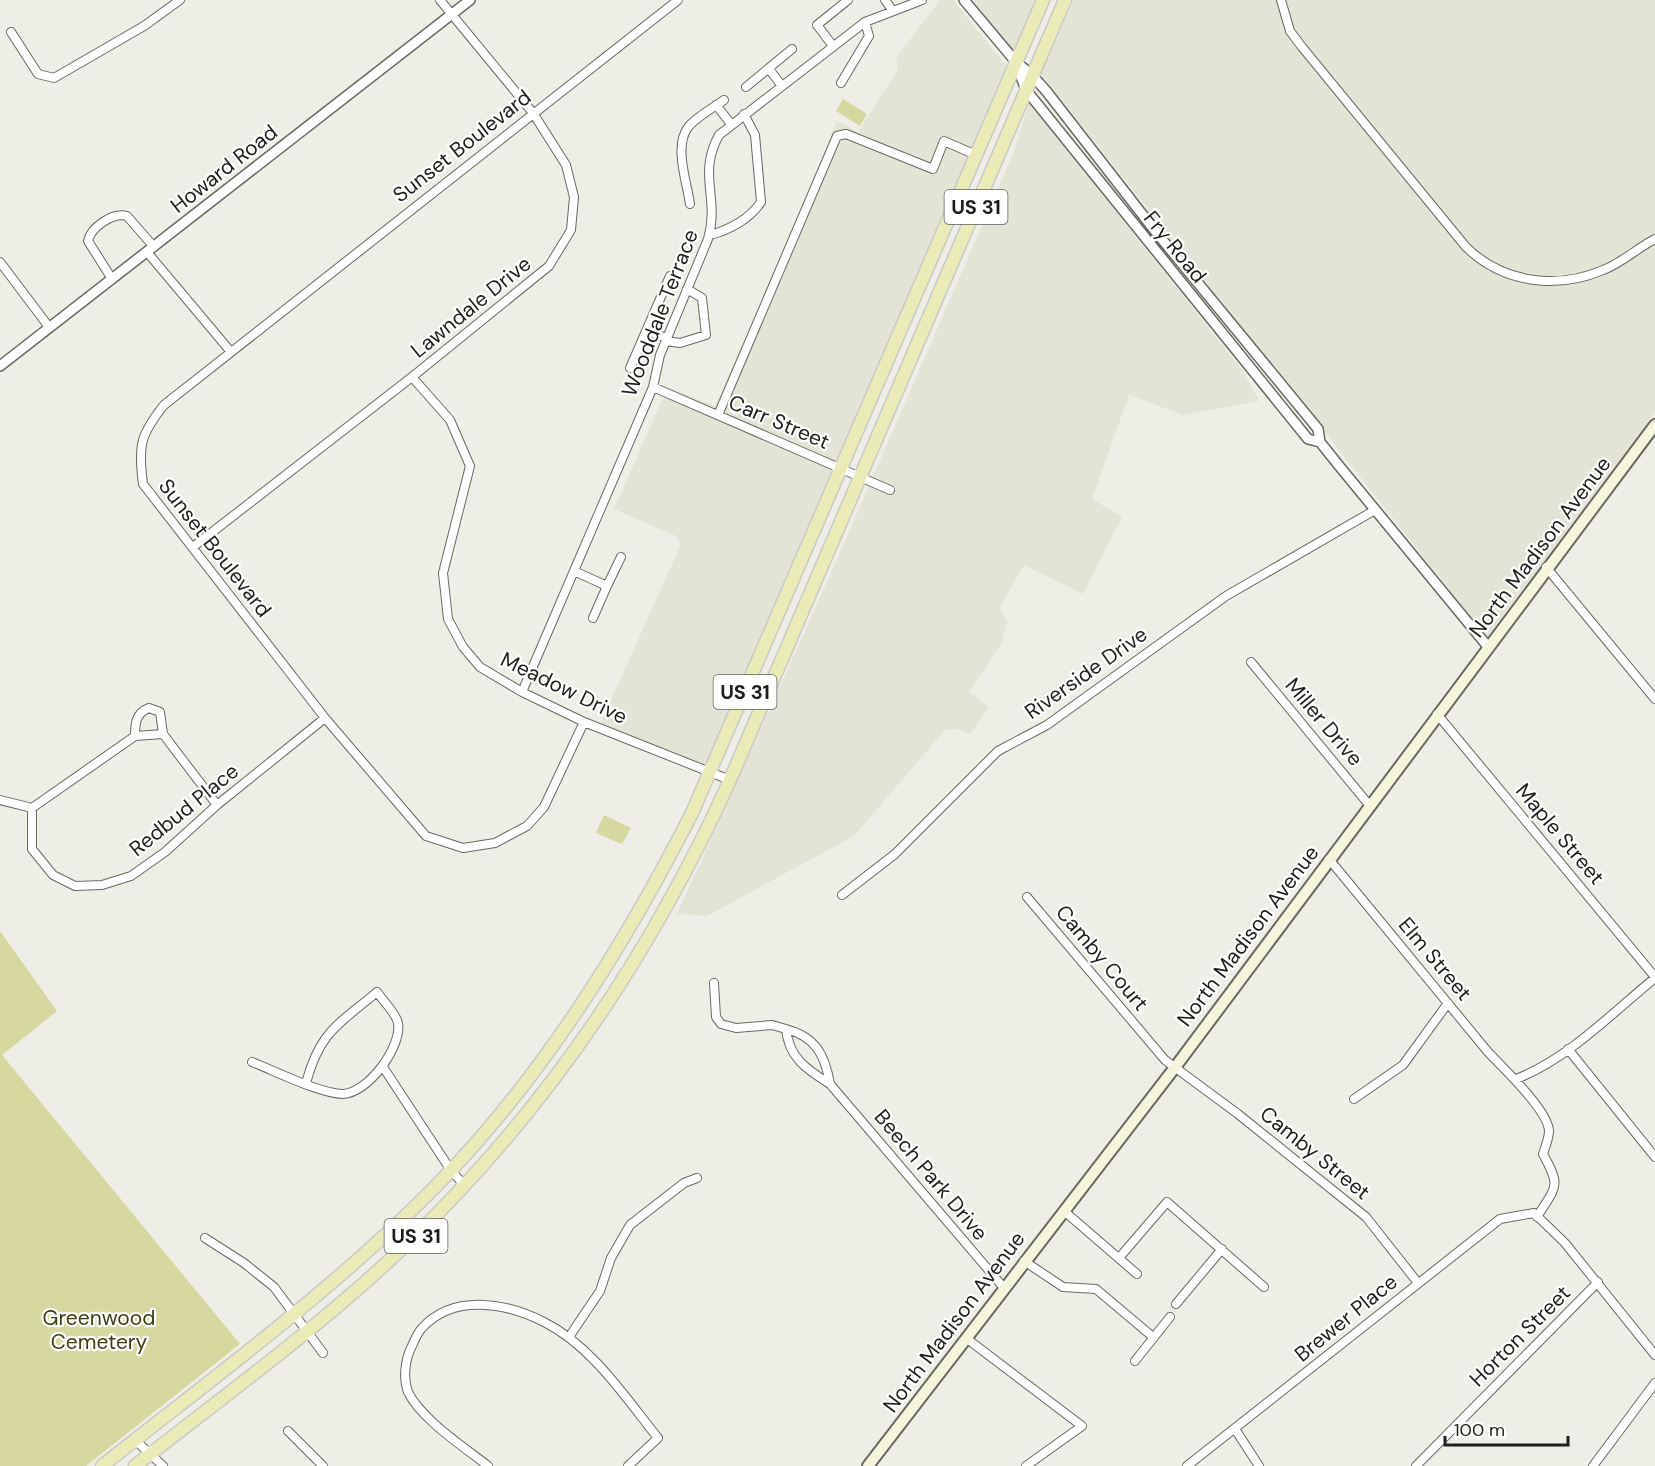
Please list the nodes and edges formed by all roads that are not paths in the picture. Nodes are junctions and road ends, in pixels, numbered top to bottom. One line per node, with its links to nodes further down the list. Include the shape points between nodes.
1 (180, 0): 15 (street, via 144,26 54,78 38,74)
2 (440, 0): 13 (street, Lawndale Drive)
3 (470, 0): 13 (street, Howard Road)
4 (678, 0): 27 (street, Sunset Boulevard)
5 (848, 0): 16 (street, via 817,25)
6 (885, 0): 12 (street)
7 (922, 0): 12 (street, Wooddale Terrace)
8 (964, 0): 18 (street, Fry Road)
9 (1043, 0): 18 (main road, US 31)
10 (1065, 0): 20 (main road, US 31)
11 (1281, 0): 33 (street, via 1290,31 1302,47 1466,247 1490,266 1520,279 1577,279 1604,270)
12 (893, 11): 14 (street, Wooddale Terrace)
13 (451, 15): 27 (street, Lawndale Drive); 34 (street, Howard Road)
14 (865, 22): 16 (street, Wooddale Terrace); 21 (street, via 869,36)
15 (11, 32)
16 (833, 46): 22 (street, Wooddale Terrace)
17 (792, 49): 19 (street)
18 (1016, 62): 20 (street, Fry Road); 24 (street, Fry Road); 30 (main road, US 31)
19 (769, 69): 22 (street); 23 (street)
20 (1034, 76): 24 (main road, US 31); 49 (street, Fry Road, via 1318,429)
21 (841, 83)
22 (782, 86): 28 (street, Wooddale Terrace)
23 (746, 87)
24 (1026, 90): 49 (street, Fry Road, via 1308,439); 51 (main road, US 31)
25 (723, 100): 26 (street)
26 (716, 105): 29 (street); 31 (street, via 682,136)
27 (533, 113): 42 (street, Sunset Boulevard); 45 (street, Lawndale Drive, via 566,165 574,197 571,230 549,266)
28 (744, 114): 29 (street, Wooddale Terrace); 32 (street, via 755,135 761,202 755,211 725,231)
29 (731, 124): 32 (street, Wooddale Terrace, via 709,152 707,170 714,219)
30 (976, 155): 47 (street, via 944,141 933,169 846,134 837,136); 50 (main road, US 31)
31 (690, 204)
32 (710, 235): 38 (street, Wooddale Terrace)
33 (1655, 239)
34 (151, 249): 37 (street, Howard Road); 37 (street, via 127,216 116,215 94,229 88,241); 42 (street)
35 (0, 262): 39 (street)
36 (670, 276): 40 (street)
37 (112, 279): 39 (street, Howard Road)
38 (687, 289): 41 (street, Wooddale Terrace); 41 (street, via 702,298 706,335 680,343)
39 (49, 327): 43 (street, Howard Road)
40 (646, 331): 41 (street); 44 (street)
41 (666, 340): 46 (street, Wooddale Terrace)
42 (231, 352): 54 (street, Sunset Boulevard, via 164,405 147,427 139,455 143,484)
43 (0, 366)
44 (630, 368)
45 (412, 377): 54 (street, Lawndale Drive); 62 (street, Meadow Drive, via 450,420 470,466 443,573 448,619 463,647 480,666)
46 (652, 387): 47 (street, Carr Street); 57 (street, Wooddale Terrace)
47 (718, 415): 50 (street, Carr Street)
48 (1655, 425): 56 (main road, North Madison Avenue)
49 (1320, 442): 53 (street, Fry Road)
50 (841, 469): 51 (street, Carr Street); 69 (main road, US 31)
51 (861, 476): 52 (street, Carr Street); 70 (main road, US 31)
52 (890, 490)
53 (1375, 510): 60 (street, Fry Road); 76 (street, Riverside Drive, via 1226,596 1047,725 998,751 895,854)
54 (193, 547): 65 (street, Sunset Boulevard)
55 (621, 557): 58 (street)
56 (1546, 567): 60 (main road, North Madison Avenue); 63 (street)
57 (574, 571): 58 (street); 62 (street, Wooddale Terrace)
58 (607, 586): 59 (street)
59 (593, 618)
60 (1489, 648): 64 (main road, North Madison Avenue)
61 (1251, 662): 73 (street, Miller Drive)
62 (522, 692): 66 (street, Meadow Drive)
63 (1655, 699)
64 (1437, 714): 73 (main road, North Madison Avenue); 78 (street, Maple Street)
65 (325, 718): 66 (street, Sunset Boulevard, via 426,836 463,848 495,843 527,826 544,807); 72 (street, Redbud Place)
66 (584, 722): 69 (street, Meadow Drive)
67 (163, 734): 68 (street); 68 (street, via 160,712 149,708 136,720); 72 (street)
68 (135, 736): 74 (street)
69 (710, 772): 70 (street, Meadow Drive); 91 (main road, US 31, via 640,912 608,963 525,1081)
70 (730, 780): 93 (main road, US 31, via 708,829 630,968 564,1066)
71 (0, 800): 74 (street)
72 (217, 805): 74 (street, Redbud Place, via 165,852 131,876 102,885 75,886 53,875 32,849)
73 (1370, 806): 75 (main road, North Madison Avenue)
74 (32, 808)
75 (1329, 859): 80 (street, Elm Street); 84 (main road, North Madison Avenue)
76 (842, 895)
77 (1027, 897): 84 (street, Camby Court, via 1135,1026 1165,1060)
78 (1655, 977): 82 (street)
79 (714, 983): 81 (street, Beech Park Drive, via 716,1017 721,1024)
80 (1448, 1003): 86 (street, Elm Street); 89 (street, via 1403,1065)
81 (786, 1029): 88 (street, Beech Park Drive, via 792,1053 802,1067); 88 (street, Beech Park Drive, via 816,1043 826,1061)
82 (1568, 1049): 86 (street); 90 (street)
83 (252, 1062): 87 (street)
84 (1176, 1066): 94 (main road, North Madison Avenue); 102 (street, Camby Street, via 1366,1217)
85 (383, 1067): 87 (street, via 353,1093 328,1092); 87 (street, via 398,1025 377,992 325,1036); 91 (street)
86 (1516, 1079): 95 (street, Elm Street, via 1549,1131 1543,1154 1555,1175 1554,1186)
87 (306, 1083)
88 (830, 1084): 104 (street, Beech Park Drive)
89 (1354, 1099)
90 (1655, 1157)
91 (450, 1169): 93 (street); 106 (main road, US 31, via 377,1243)
92 (698, 1178): 109 (street, via 684,1183 630,1225 610,1258 600,1291)
93 (464, 1184): 108 (main road, US 31, via 415,1237)
94 (1064, 1211): 98 (street); 99 (main road, North Madison Avenue)
95 (1536, 1215): 101 (street); 102 (street, Brewer Place, via 1500,1219)
96 (205, 1238): 106 (street, via 263,1278 285,1299)
97 (1222, 1249): 98 (street, via 1167,1202); 103 (street); 105 (street)
98 (1119, 1258): 100 (street)
99 (1024, 1261): 104 (main road, North Madison Avenue); 111 (street, via 1063,1287 1096,1289)
100 (1137, 1274)
101 (1598, 1282): 113 (street); 130 (street, Horton Street)
102 (1418, 1283): 116 (street, Brewer Place)
103 (1263, 1287)
104 (1004, 1288): 110 (main road, North Madison Avenue)
105 (1176, 1304)
106 (293, 1314): 108 (street); 118 (main road, US 31)
107 (1170, 1317): 111 (street)
108 (305, 1331): 112 (street); 119 (main road, US 31)
109 (569, 1337): 124 (street, via 544,1322 490,1305 469,1304 449,1309 422,1328 406,1359 407,1390 423,1412); 125 (street, via 594,1360 658,1438)
110 (966, 1338): 126 (main road, North Madison Avenue); 127 (street, via 1082,1426)
111 (1153, 1338): 114 (street)
112 (323, 1353)
113 (1655, 1355)
114 (1135, 1360)
115 (1655, 1383): 131 (street)
116 (1235, 1429): 128 (street, Brewer Place); 129 (street)
117 (288, 1431): 123 (street)
118 (135, 1440): 119 (street); 120 (main road, US 31)
119 (150, 1454): 121 (main road, US 31); 122 (street)
120 (102, 1466)
121 (135, 1466)
122 (163, 1466)
123 (323, 1466)
124 (488, 1466)
125 (628, 1466)
126 (868, 1466)
127 (1026, 1466)
128 (1187, 1466)
129 (1259, 1466)
130 (1416, 1466)
131 (1593, 1466)

